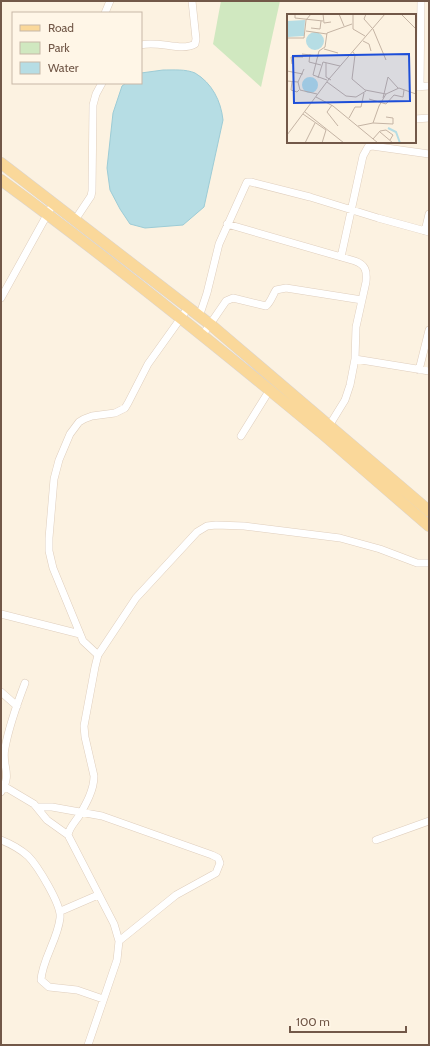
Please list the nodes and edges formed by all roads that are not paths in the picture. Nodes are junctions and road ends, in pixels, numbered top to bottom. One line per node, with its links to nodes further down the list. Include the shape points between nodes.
1 (110, 1): 4 (street)
2 (192, 1): 5 (street, via 195,44 187,47 153,43)
3 (421, 1): 8 (street)
4 (105, 12)
5 (142, 45)
6 (101, 84): 18 (street, via 93,105 92,192)
7 (429, 86): 8 (street)
8 (418, 87)
9 (429, 118): 10 (street)
10 (416, 119)
11 (429, 154): 15 (street, via 368,147 363,156)
12 (1, 163): 14 (main road)
13 (1, 180): 16 (main road)
14 (53, 204): 16 (street); 18 (main road)
15 (351, 209): 19 (street, via 247,182); 20 (street); 21 (street)
16 (47, 214): 22 (street); 26 (main road)
17 (429, 214): 20 (street)
18 (76, 220): 24 (main road)
19 (227, 224): 21 (street); 25 (street)
20 (427, 232)
21 (341, 257): 23 (street, via 360,263 366,269)
22 (1, 298)
23 (362, 300): 27 (street, via 281,288 276,290 266,306 230,298); 30 (street, via 356,327)
24 (188, 308): 25 (main road); 26 (street)
25 (199, 317): 27 (main road)
26 (181, 318): 29 (main road); 40 (street, via 148,364 125,408 79,422 70,434 59,460 54,480 49,551 53,568)
27 (211, 325): 29 (street); 34 (main road)
28 (429, 330): 31 (street)
29 (202, 336): 33 (main road)
30 (355, 359): 31 (street); 34 (street, via 348,394)
31 (419, 370): 32 (street)
32 (429, 371)
33 (269, 391): 35 (street); 37 (main road)
34 (329, 426): 36 (main road)
35 (241, 436)
36 (429, 511)
37 (429, 526)
38 (429, 563): 41 (street, via 417,563 344,538 244,526 207,526 197,532 136,598)
39 (1, 614): 40 (street)
40 (80, 634): 41 (street, via 83,641)
41 (98, 655): 47 (street, via 85,717 85,737 94,782)
42 (25, 683): 44 (street)
43 (1, 692): 44 (street)
44 (17, 706): 45 (street, via 5,748 7,778)
45 (2, 788): 46 (street)
46 (38, 807): 47 (street); 49 (street, via 47,820)
47 (81, 812): 49 (street); 54 (street, via 113,819 212,855 218,858 220,863 216,873 176,894)
48 (429, 820): 51 (street)
49 (68, 835): 52 (street)
50 (1, 840): 53 (street, via 22,851 40,870)
51 (376, 840)
52 (98, 895): 53 (street); 54 (street, via 114,924)
53 (61, 911): 55 (street, via 58,930 41,980 50,987 77,990)
54 (119, 941): 55 (street, via 117,960)
55 (103, 999): 56 (street)
56 (88, 1045)

